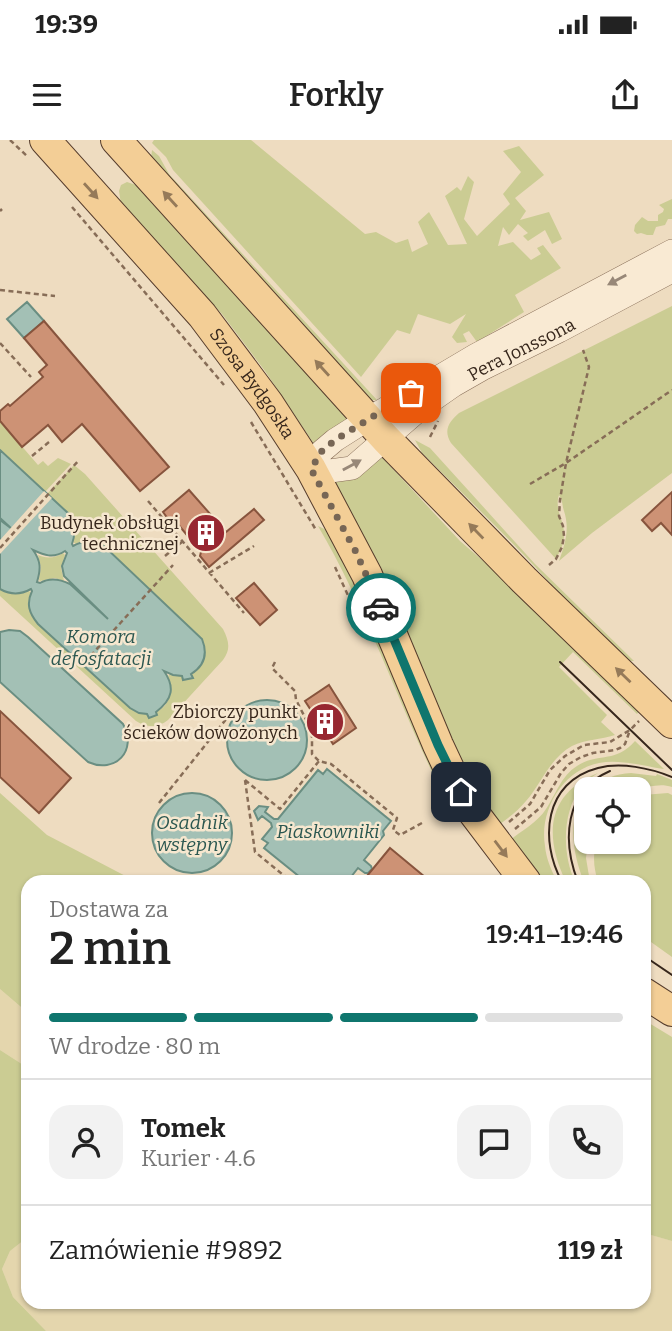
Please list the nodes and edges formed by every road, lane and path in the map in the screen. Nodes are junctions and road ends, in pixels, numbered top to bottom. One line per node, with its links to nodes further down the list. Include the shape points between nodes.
1 (10, 140): 3 (path)
2 (116, 140): 15 (main road, one-way to 2)
3 (37, 149): 20 (main road, Szosa Bydgoska, one-way to 20, via 202,316 268,402)
4 (71, 205): 13 (path)
5 (672, 251): 15 (street, Pera Jonssona, one-way to 15, via 476,355)
6 (672, 271): 15 (street, Pera Jonssona)
7 (0, 290): 8 (path)
8 (55, 296)
9 (0, 343): 11 (path)
10 (583, 350): 19 (path, via 589,367)
11 (31, 377)
12 (672, 390): 19 (path)
13 (232, 394)
14 (247, 416): 23 (path)
15 (377, 429): 20 (street, Pera Jonssona, via 328,446); 20 (street, Pera Jonssona, one-way to 15, via 352,468); 37 (main road, one-way to 15)
16 (49, 442): 17 (path)
17 (32, 456)
18 (79, 460): 26 (path)
19 (566, 463): 21 (path); 29 (path, via 559,516 564,536)
20 (311, 469): 41 (main road, Szosa Bydgoska, via 367,575 452,775)
21 (530, 484)
22 (148, 501): 24 (path)
23 (318, 535)
24 (184, 541): 27 (path); 31 (path)
25 (254, 546): 31 (path)
26 (0, 548)
27 (165, 556)
28 (173, 565): 34 (path)
29 (549, 565)
30 (335, 567): 33 (path)
31 (209, 573): 32 (path)
32 (244, 613)
33 (358, 617)
34 (85, 662)
35 (275, 662): 38 (path, via 272,668 295,691 312,731 312,754)
36 (231, 713): 39 (path)
37 (672, 723)
38 (319, 761): 40 (path, via 331,764 397,818 393,830 400,835); 42 (path, via 280,809 245,780 255,852)
39 (159, 803)
40 (422, 823)
41 (494, 840): 41 (path, via 530,804 550,771 572,750 610,742 630,730 620,748 593,753 569,765 541,807); 43 (main road, Szosa Bydgoska, one-way to 43)
42 (283, 875)
43 (521, 875)
44 (651, 998): 45 (main road)
45 (672, 1011)

